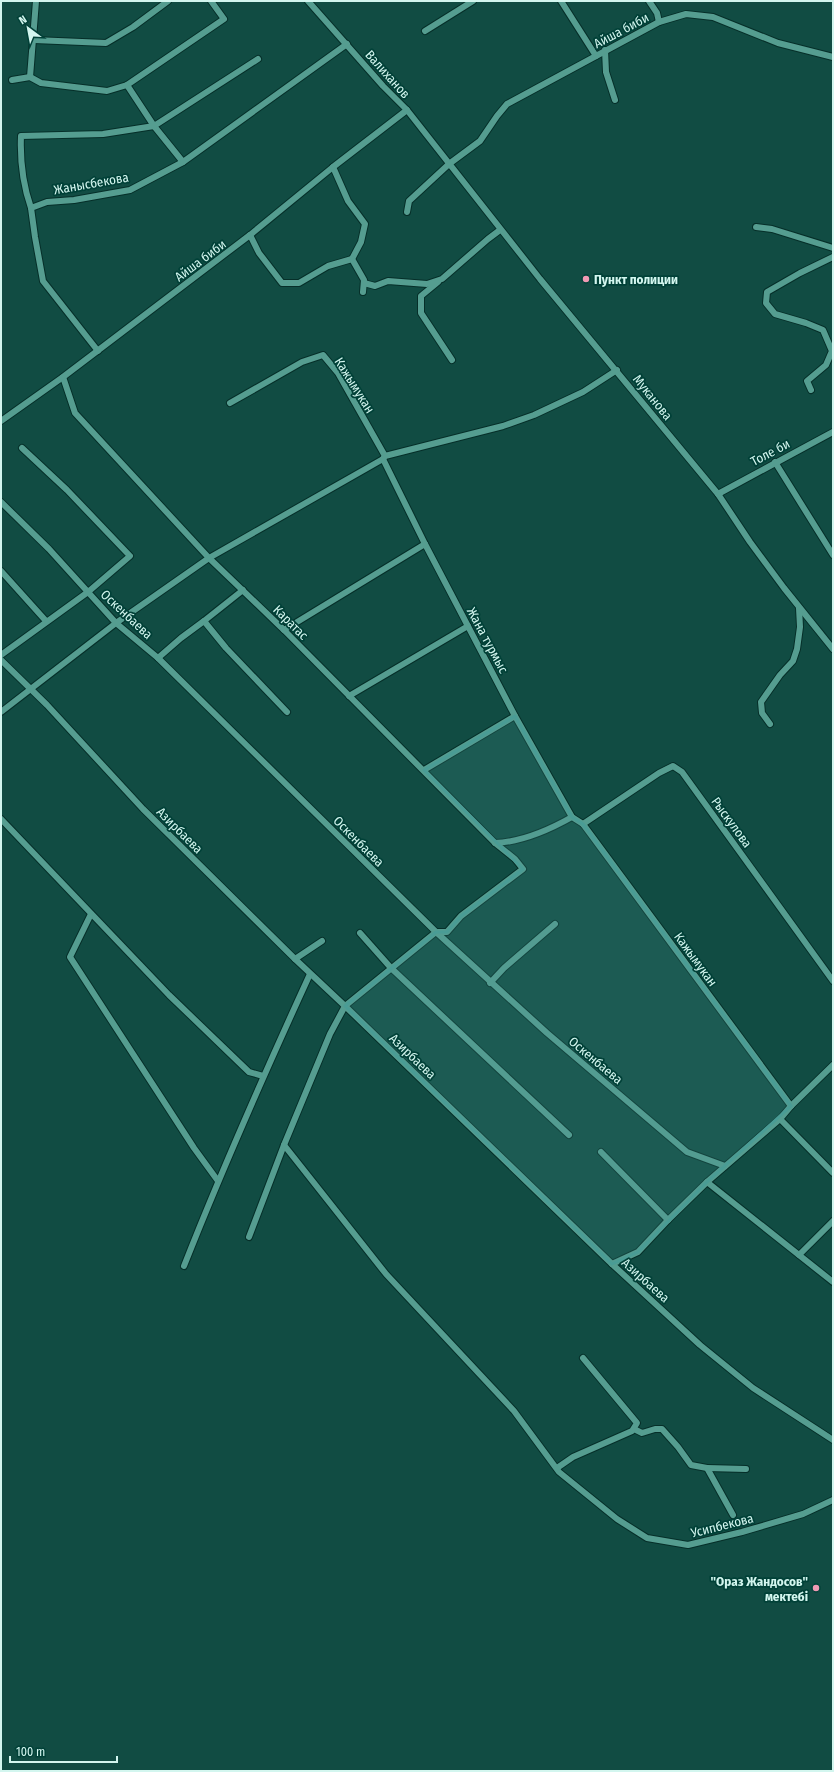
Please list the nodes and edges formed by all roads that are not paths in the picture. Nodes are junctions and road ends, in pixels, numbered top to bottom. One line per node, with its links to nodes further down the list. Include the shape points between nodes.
1 (36, 1): 10 (street)
2 (168, 1): 10 (street, via 106,43)
3 (211, 1): 18 (street, via 224,19)
4 (308, 1): 11 (street, Валиханов)
5 (474, 1): 9 (street)
6 (561, 1): 13 (street)
7 (649, 1): 8 (street, via 657,13)
8 (659, 22): 12 (street, Айша биби); 14 (street, Айша биби, via 686,14 713,17 778,43)
9 (425, 31)
10 (34, 40): 16 (street)
11 (347, 44): 20 (street, Валиханов); 22 (street, Жанысбекова)
12 (606, 50): 13 (street, Айша биби); 19 (street, via 606,72)
13 (596, 56): 23 (street, Айша биби, via 507,104 480,141)
14 (833, 57)
15 (258, 59): 21 (street)
16 (30, 77): 17 (street); 18 (street, via 41,83 107,91)
17 (12, 80)
18 (127, 85): 21 (street)
19 (615, 100)
20 (407, 110): 23 (street, Валиханов); 24 (street, Айша биби)
21 (154, 126): 22 (street); 25 (street, via 103,134 20,136 25,192)
22 (183, 162): 25 (street, Жанысбекова, via 130,190 47,202)
23 (449, 164): 26 (street, Айша биби, via 409,201); 28 (street, Муканова)
24 (333, 167): 29 (street, Айша биби); 32 (street, via 348,201 365,224 361,242)
25 (31, 208): 36 (street, via 44,281)
26 (407, 212)
27 (756, 227): 30 (street, via 772,229)
28 (500, 230): 33 (street); 38 (street, Муканова)
29 (250, 235): 32 (street, via 259,253 282,283 299,283 328,266); 36 (street, Айша биби)
30 (833, 248)
31 (833, 257): 40 (street, via 767,292 766,297 766,303 774,314 823,330 832,351 826,366 807,381)
32 (352, 259): 34 (street)
33 (442, 279): 34 (street, via 427,284 388,281 375,286); 37 (street, via 421,296 421,313)
34 (364, 283): 35 (street)
35 (362, 292)
36 (98, 351): 39 (street, Айша биби)
37 (452, 360)
38 (618, 370): 45 (street, via 583,392 534,416); 47 (street, Муканова)
39 (63, 378): 42 (street, Айша биби); 51 (street, Каратас, via 74,413)
40 (811, 390)
41 (230, 403): 45 (street, Кажымукан, via 302,362 323,355 340,378)
42 (1, 421)
43 (833, 432): 46 (street, Толе би)
44 (22, 448): 54 (street, via 67,490 130,556)
45 (384, 457): 49 (street, Жана турмыс); 51 (street)
46 (775, 462): 47 (street, Толе би); 50 (street)
47 (718, 494): 55 (street, Муканова)
48 (1, 502): 54 (street, Оскенбаева)
49 (425, 544): 59 (street, Жана турмыс); 60 (street)
50 (833, 555)
51 (209, 558): 53 (street, Каратас); 58 (street)
52 (1, 571): 56 (street)
53 (243, 590): 57 (street); 60 (street, Каратас)
54 (88, 592): 56 (street); 58 (street, Оскенбаева)
55 (799, 608): 61 (street, Муканова); 70 (street, via 800,627 793,661 761,702 762,713)
56 (46, 621): 62 (street)
57 (204, 621): 63 (street); 68 (street)
58 (116, 623): 63 (street, Оскенбаева); 65 (street)
59 (468, 626): 66 (street); 69 (street, Жана турмыс)
60 (284, 630): 66 (street, Каратас)
61 (833, 649)
62 (1, 655)
63 (158, 658): 78 (street, Оскенбаева)
64 (1, 660): 65 (street, Азирбаева)
65 (30, 689): 67 (street); 81 (street, Азирбаева, via 143,809)
66 (349, 696): 71 (street, Каратас)
67 (1, 712)
68 (287, 712)
69 (515, 716): 71 (street); 72 (street, Жана турмыс)
70 (770, 724)
71 (424, 770): 75 (street, Каратас)
72 (572, 817): 74 (street, Жана турмыс); 75 (street, via 551,829 510,842)
73 (1, 819): 76 (street)
74 (583, 824): 84 (street, Рыскулова, via 673,766 682,772); 89 (street, Кажымукан)
75 (495, 843): 78 (street, Каратас, via 523,869 461,916 447,932)
76 (91, 914): 88 (street, via 169,995 249,1072); 96 (street, via 70,957)
77 (555, 924): 85 (street)
78 (436, 932): 82 (street); 85 (street, Оскенбаева)
79 (360, 933): 82 (street)
80 (322, 941): 81 (street)
81 (296, 959): 83 (street, Азирбаева)
82 (391, 968): 86 (street); 91 (street)
83 (310, 974): 86 (street, Азирбаева); 88 (street)
84 (833, 981)
85 (490, 983): 94 (street, Оскенбаева, via 687,1152)
86 (346, 1006): 92 (street, via 330,1034); 102 (street, Азирбаева)
87 (833, 1065): 89 (street)
88 (263, 1076): 96 (street)
89 (791, 1106): 90 (street)
90 (780, 1119): 94 (street); 95 (street)
91 (569, 1135)
92 (284, 1145): 100 (street); 108 (street, Усипбекова, via 386,1274 514,1410)
93 (601, 1152): 98 (street)
94 (725, 1166): 97 (street)
95 (833, 1173)
96 (218, 1181): 103 (street)
97 (707, 1182): 98 (street); 101 (street)
98 (668, 1220): 102 (street, via 638,1252)
99 (833, 1221): 101 (street)
100 (249, 1237)
101 (799, 1255): 104 (street)
102 (612, 1264): 107 (street, Азирбаева, via 700,1345 753,1388)
103 (184, 1266)
104 (833, 1282)
105 (583, 1358): 106 (street, via 637,1424)
106 (634, 1429): 108 (street, via 573,1457); 109 (street, via 642,1433 662,1429 691,1465)
107 (833, 1440)
108 (557, 1468): 111 (street, Усипбекова, via 617,1520 647,1538 688,1545 803,1514)
109 (707, 1468): 110 (street); 112 (street)
110 (746, 1469)
111 (833, 1500)
112 (733, 1515)

